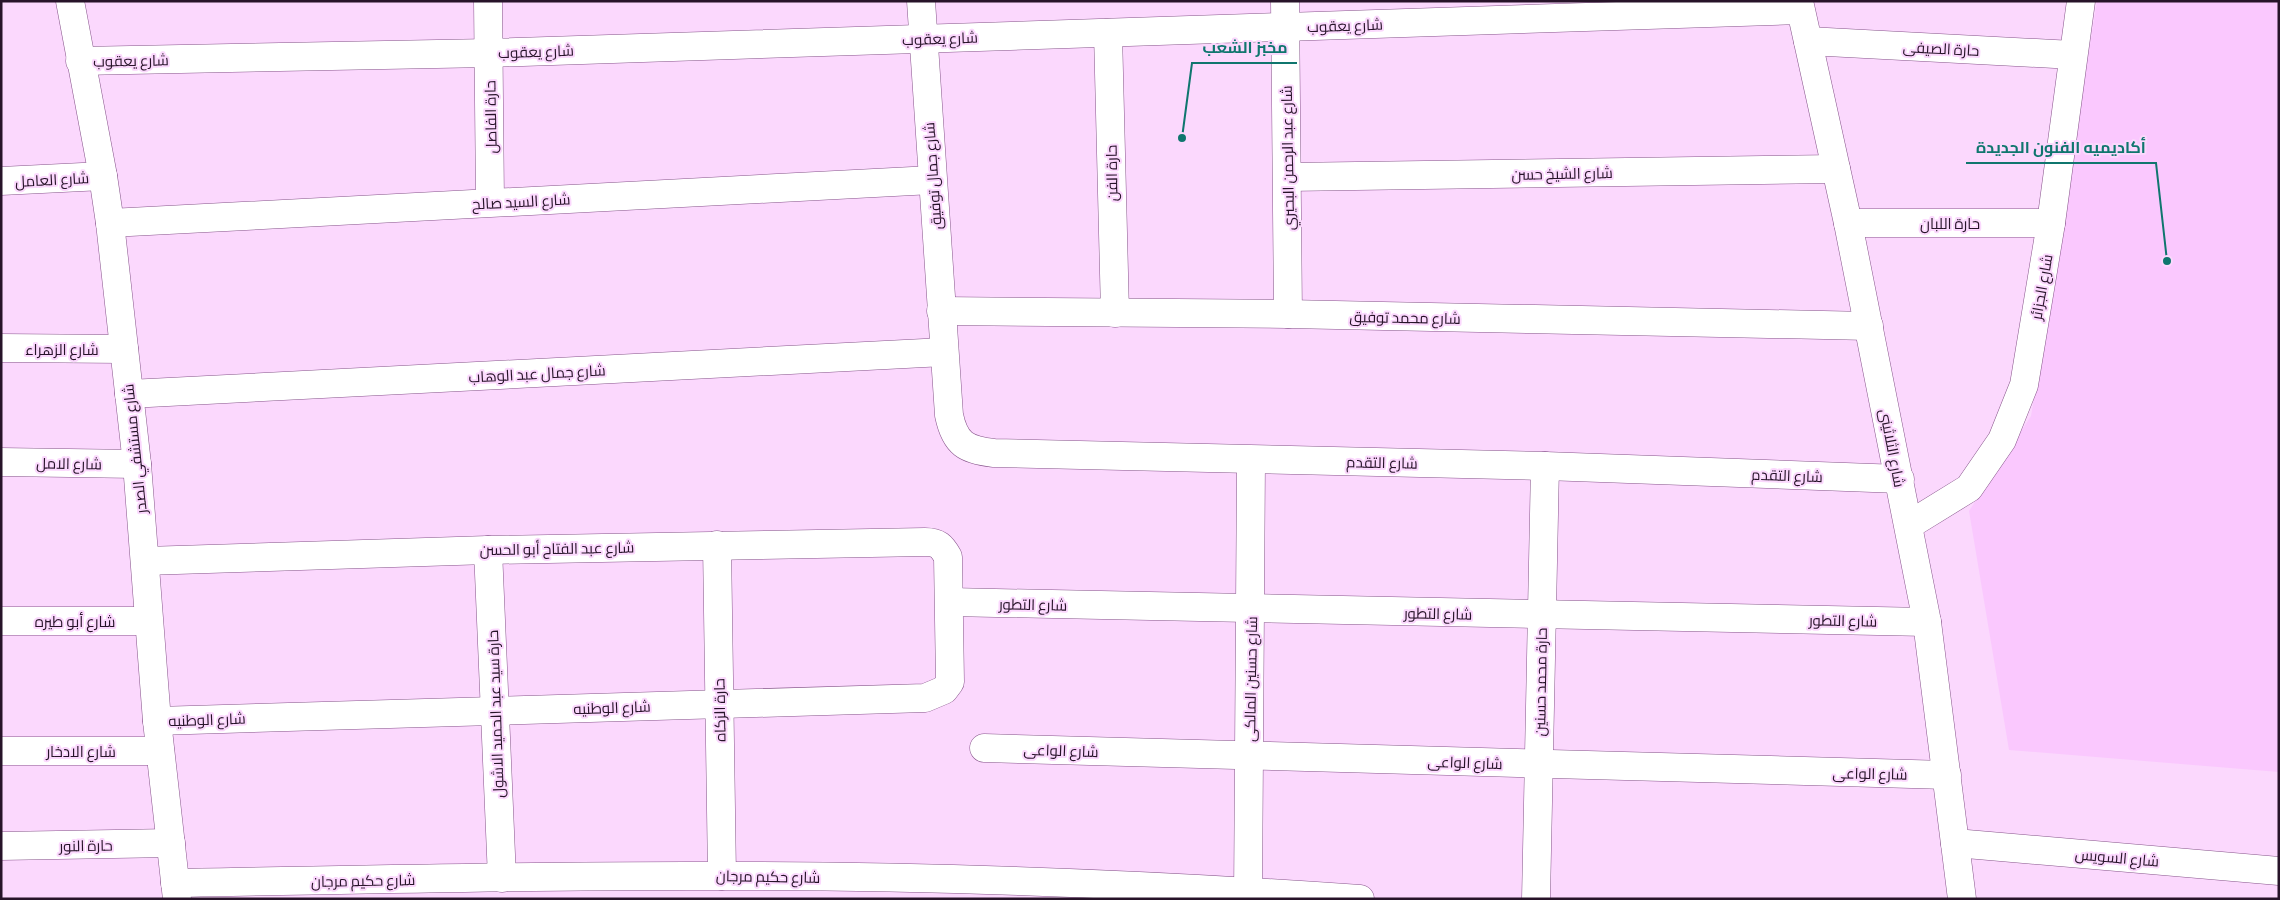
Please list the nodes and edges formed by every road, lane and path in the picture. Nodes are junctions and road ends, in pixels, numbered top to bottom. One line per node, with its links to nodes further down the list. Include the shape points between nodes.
1 (70, 1): 12 (street, شارع مستشفي الصدر)
2 (488, 1): 10 (street, حارة الفاصل)
3 (921, 1): 8 (street, شارع جمال توفيق)
4 (2081, 1): 11 (street, شارع الجزائر)
5 (1800, 6): 6 (street, شارع يعقوب); 9 (street, شارع الثلاثينى)
6 (1286, 14): 7 (street, شارع يعقوب); 15 (street, شارع عبد الرحمن البحيري)
7 (1108, 33): 8 (street, شارع يعقوب); 23 (street, حارة الفن)
8 (923, 39): 10 (street, شارع يعقوب); 16 (street, شارع جمال توفيق)
9 (1808, 41): 11 (street, حارة الصيفى); 13 (street, شارع الثلاثينى)
10 (489, 53): 12 (street, شارع يعقوب); 18 (street, حارة الفاصل)
11 (2073, 55): 21 (street, شارع الجزائر)
12 (80, 61): 14 (street, شارع مستشفي الصدر)
13 (1836, 169): 15 (street, شارع الشيخ حسن); 19 (street, شارع الثلاثينى)
14 (103, 176): 17 (street, شارع العامل); 20 (street, شارع مستشفي الصدر)
15 (1288, 177): 24 (street, شارع عبد الرحمن البحيري)
16 (932, 180): 18 (street, شارع السيد صالح); 22 (street, شارع جمال توفيق)
17 (1, 181)
18 (490, 202): 20 (street, شارع السيد صالح)
19 (1848, 222): 21 (street, حارة اللبان); 25 (street, شارع الثلاثينى)
20 (110, 223): 27 (street, شارع مستشفي الصدر)
21 (2051, 223): 35 (street, شارع الجزائر, via 2024,385 2002,440 1970,488)
22 (941, 310): 23 (street, شارع محمد توفيق); 28 (street, شارع جمال توفيق)
23 (1115, 313): 24 (street, شارع محمد توفيق)
24 (1288, 314): 25 (street, شارع محمد توفيق)
25 (1869, 326): 34 (street, شارع الثلاثينى)
26 (1, 348): 27 (street, شارع الزهراء)
27 (124, 349): 29 (street, شارع مستشفي الصدر)
28 (944, 352): 29 (street, شارع جمال عبد الوهاب); 30 (street, شارع التقدم, via 953,434 963,445 978,451)
29 (129, 394): 32 (street, شارع مستشفي الصدر)
30 (1251, 460): 33 (street, شارع التقدم); 41 (street, شارع حسنين المالكى)
31 (1, 462): 32 (street, شارع الامل)
32 (137, 464): 38 (street, شارع مستشفي الصدر)
33 (1545, 466): 34 (street, شارع التقدم); 42 (street, حارة محمد حسنين)
34 (1900, 480): 35 (street, شارع الثلاثينى)
35 (1909, 525): 45 (street, شارع الثلاثينى)
36 (717, 545): 37 (street, شارع عبد الفتاح أبو الحسن); 39 (street, شارع عبد الفتاح أبو الحسن, via 935,542 943,547 948,557); 46 (street, حارة الزكاه)
37 (488, 550): 38 (street, شارع عبد الفتاح أبو الحسن); 47 (street, حارة سيد عبد الحميد الاشول)
38 (145, 561): 44 (street, شارع مستشفي الصدر)
39 (949, 570): 40 (street, شارع الوطنيه)
40 (950, 602): 41 (street, شارع التطور); 46 (street, شارع الوطنيه, via 950,682 934,696)
41 (1250, 609): 42 (street, شارع التطور); 52 (street, شارع حسنين المالكى)
42 (1542, 615): 45 (street, شارع التطور); 53 (street, حارة محمد حسنين)
43 (1, 621): 44 (street, شارع أبو طيره)
44 (148, 621): 48 (street, شارع مستشفي الصدر)
45 (1927, 622): 54 (street, شارع الثلاثينى)
46 (719, 704): 47 (street, شارع الوطنيه); 59 (street, حارة الزكاه)
47 (495, 710): 48 (street, شارع الوطنيه); 60 (street, حارة سيد عبد الحميد الاشول)
48 (157, 721): 51 (street, شارع مستشفي الصدر)
49 (984, 748): 52 (street, شارع الواعى)
50 (1, 751): 51 (street, شارع الادخار)
51 (160, 751): 55 (street, شارع مستشفي الصدر)
52 (1249, 756): 53 (street, شارع الواعى); 62 (street, شارع حسنين المالكى)
53 (1539, 764): 54 (street, شارع الواعى); 64 (street, حارة محمد حسنين)
54 (1946, 775): 56 (street, شارع الثلاثينى)
55 (170, 843): 57 (street, حارة النور); 61 (street, شارع مستشفي الصدر)
56 (1955, 844): 58 (street, شارع السويس); 65 (street, شارع الثلاثينى)
57 (1, 846)
58 (2279, 871)
59 (722, 876): 60 (street, شارع حكيم مرجان); 62 (street, شارع حكيم مرجان, via 970,879)
60 (502, 878): 61 (street, شارع حكيم مرجان)
61 (176, 891)
62 (1248, 895): 63 (street, شارع حكيم مرجان)
63 (1360, 899)
64 (1536, 899)
65 (1962, 899)

